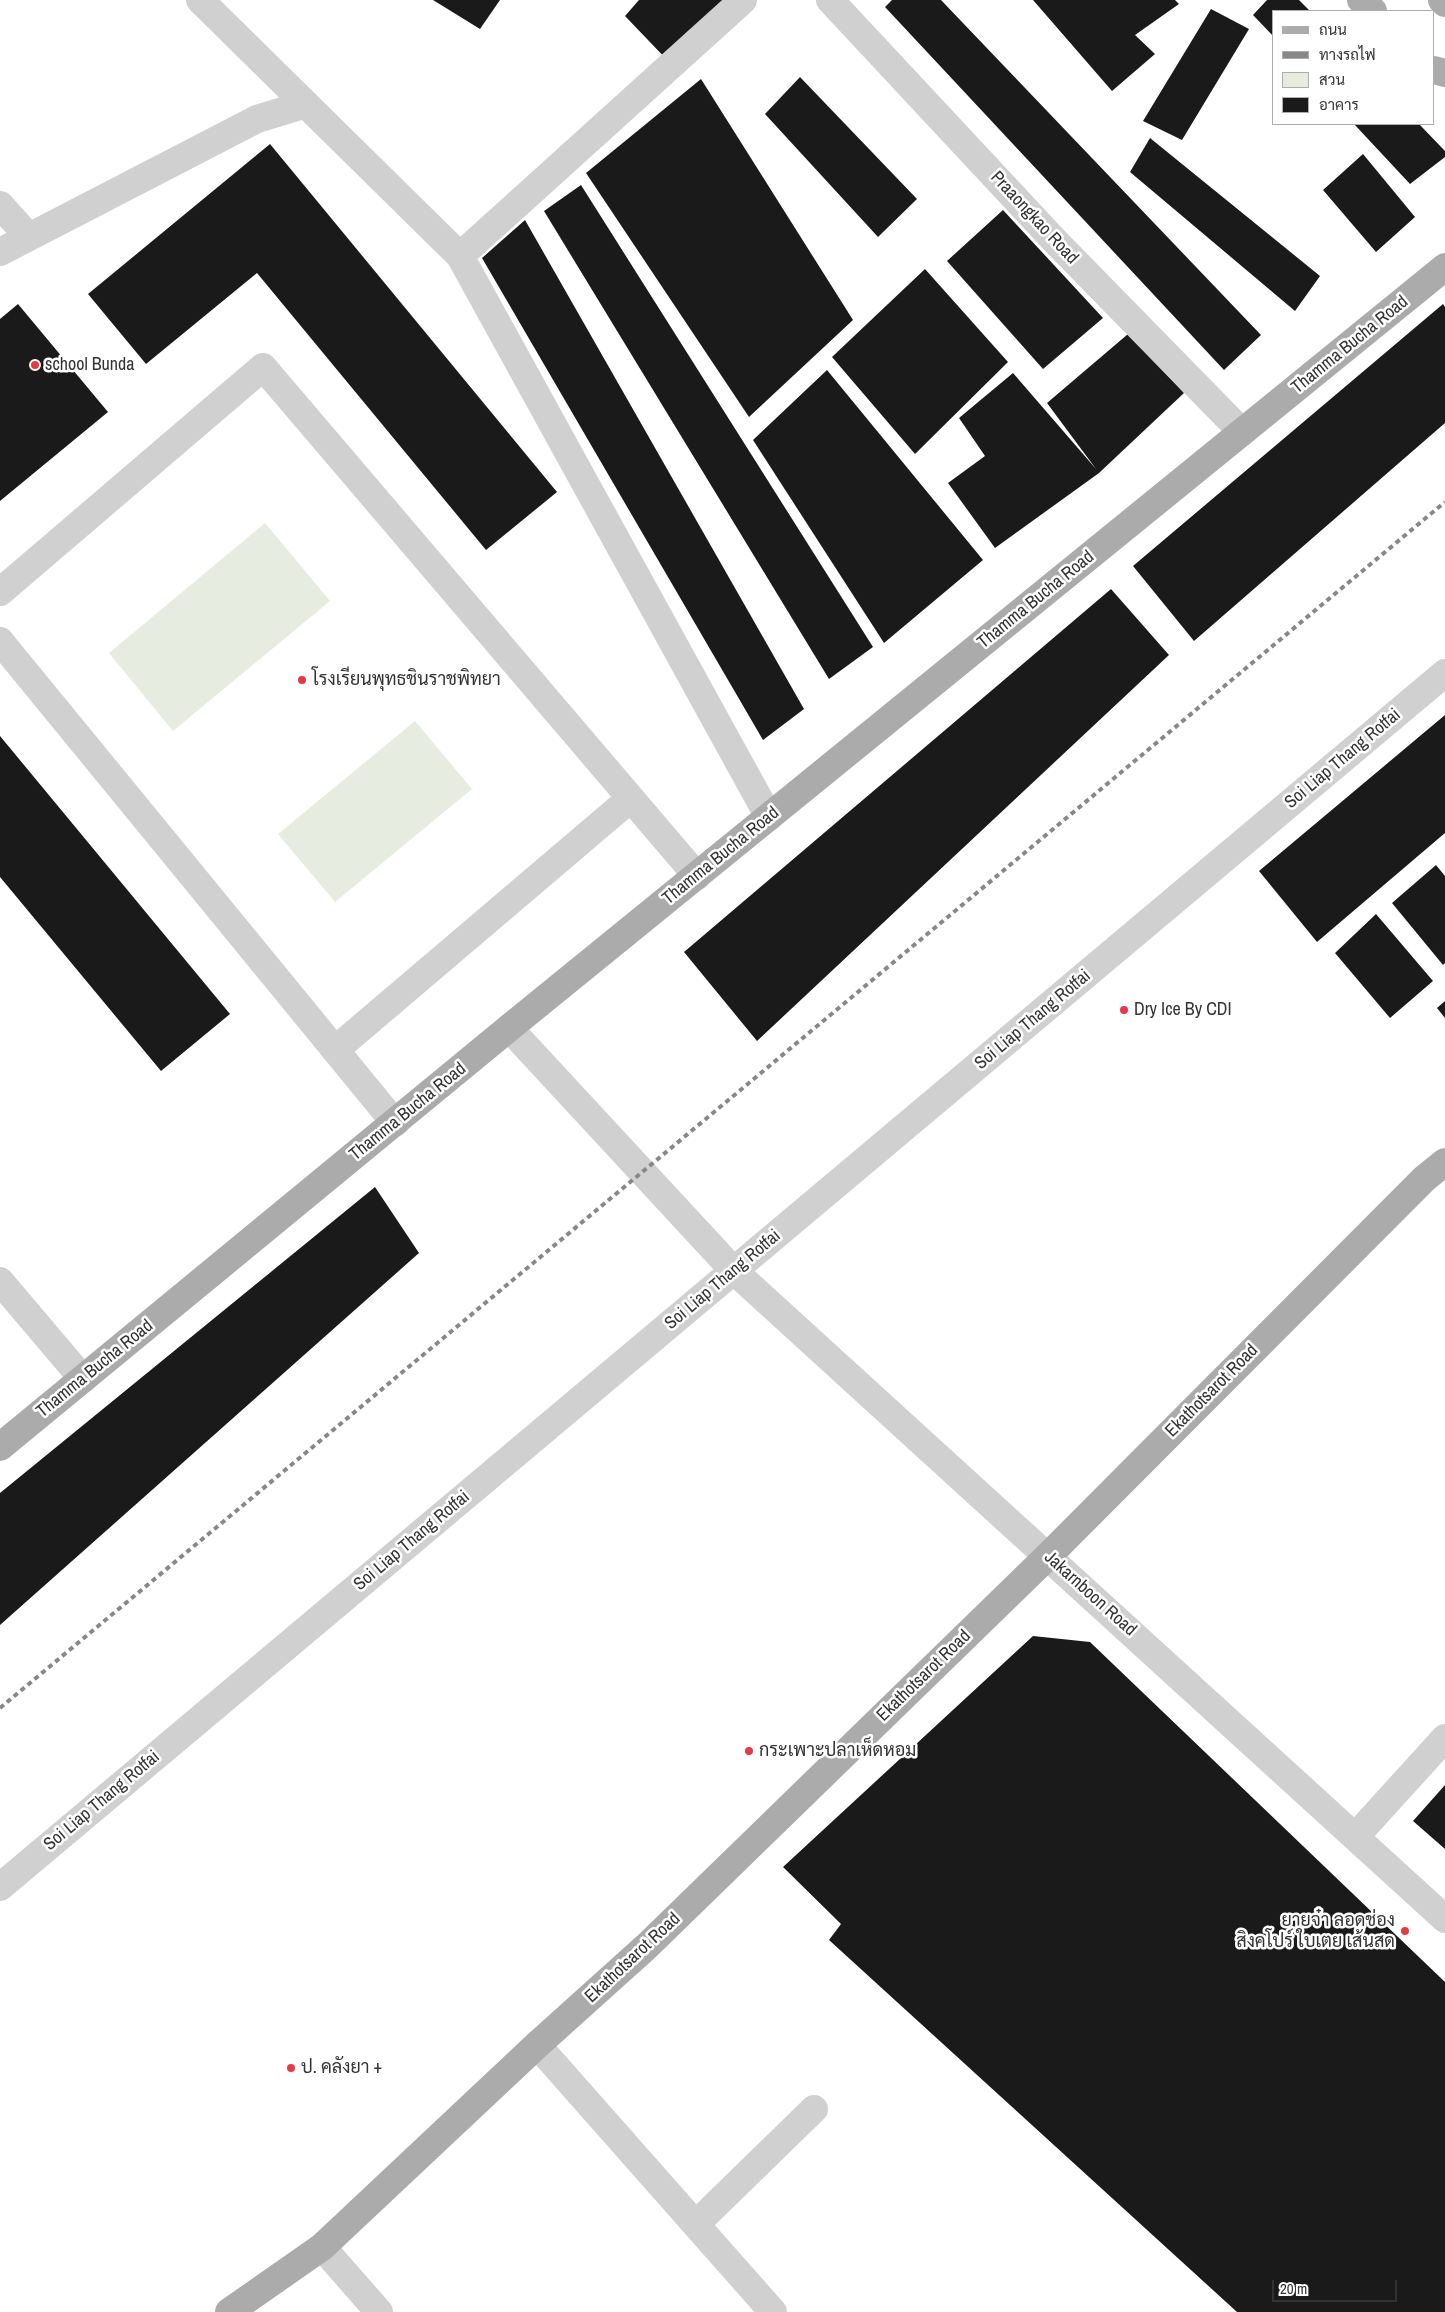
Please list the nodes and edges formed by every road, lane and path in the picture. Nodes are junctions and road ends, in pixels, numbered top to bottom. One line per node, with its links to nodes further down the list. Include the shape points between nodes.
1 (200, 0): 8 (street)
2 (743, 0): 12 (street)
3 (830, 0): 14 (street, Praaongkao Road, via 1054,240)
4 (1361, 0): 7 (main road)
5 (1442, 0): 6 (main road)
6 (1445, 3)
7 (1372, 10)
8 (306, 104): 10 (street, via 258,118); 12 (street)
9 (0, 205): 10 (street)
10 (28, 236): 11 (street)
11 (0, 252)
12 (460, 256): 19 (street)
13 (1445, 267): 14 (main road, Thamma Bucha Road)
14 (1242, 432): 19 (main road, Thamma Bucha Road)
15 (0, 592): 18 (street, via 263,367)
16 (0, 641): 22 (street)
17 (1445, 673): 25 (street, Soi Liap Thang Rotfai)
18 (630, 799): 20 (street); 22 (street)
19 (769, 817): 20 (main road, Thamma Bucha Road)
20 (697, 876): 21 (main road, Thamma Bucha Road)
21 (509, 1028): 23 (main road, Thamma Bucha Road); 25 (street, Jakarnboon Road)
22 (336, 1050): 23 (street)
23 (395, 1123): 27 (main road, Thamma Bucha Road)
24 (1445, 1162): 29 (main road, Ekathotsarot Road, via 1424,1179)
25 (734, 1271): 29 (street, Jakarnboon Road); 32 (street, Soi Liap Thang Rotfai)
26 (0, 1281): 27 (street)
27 (83, 1379): 28 (main road, Thamma Bucha Road)
28 (0, 1447)
29 (1048, 1556): 31 (street, Jakarnboon Road); 34 (main road, Ekathotsarot Road, via 647,1946)
30 (1445, 1738): 31 (street)
31 (1355, 1837): 33 (street, Jakarnboon Road)
32 (0, 1887)
33 (1445, 1919)
34 (537, 2045): 36 (street); 37 (main road, Ekathotsarot Road)
35 (814, 2109): 36 (street)
36 (696, 2224): 40 (street)
37 (322, 2247): 38 (main road, Ekathotsarot Road); 39 (street)
38 (229, 2312)
39 (379, 2312)
40 (773, 2312)

